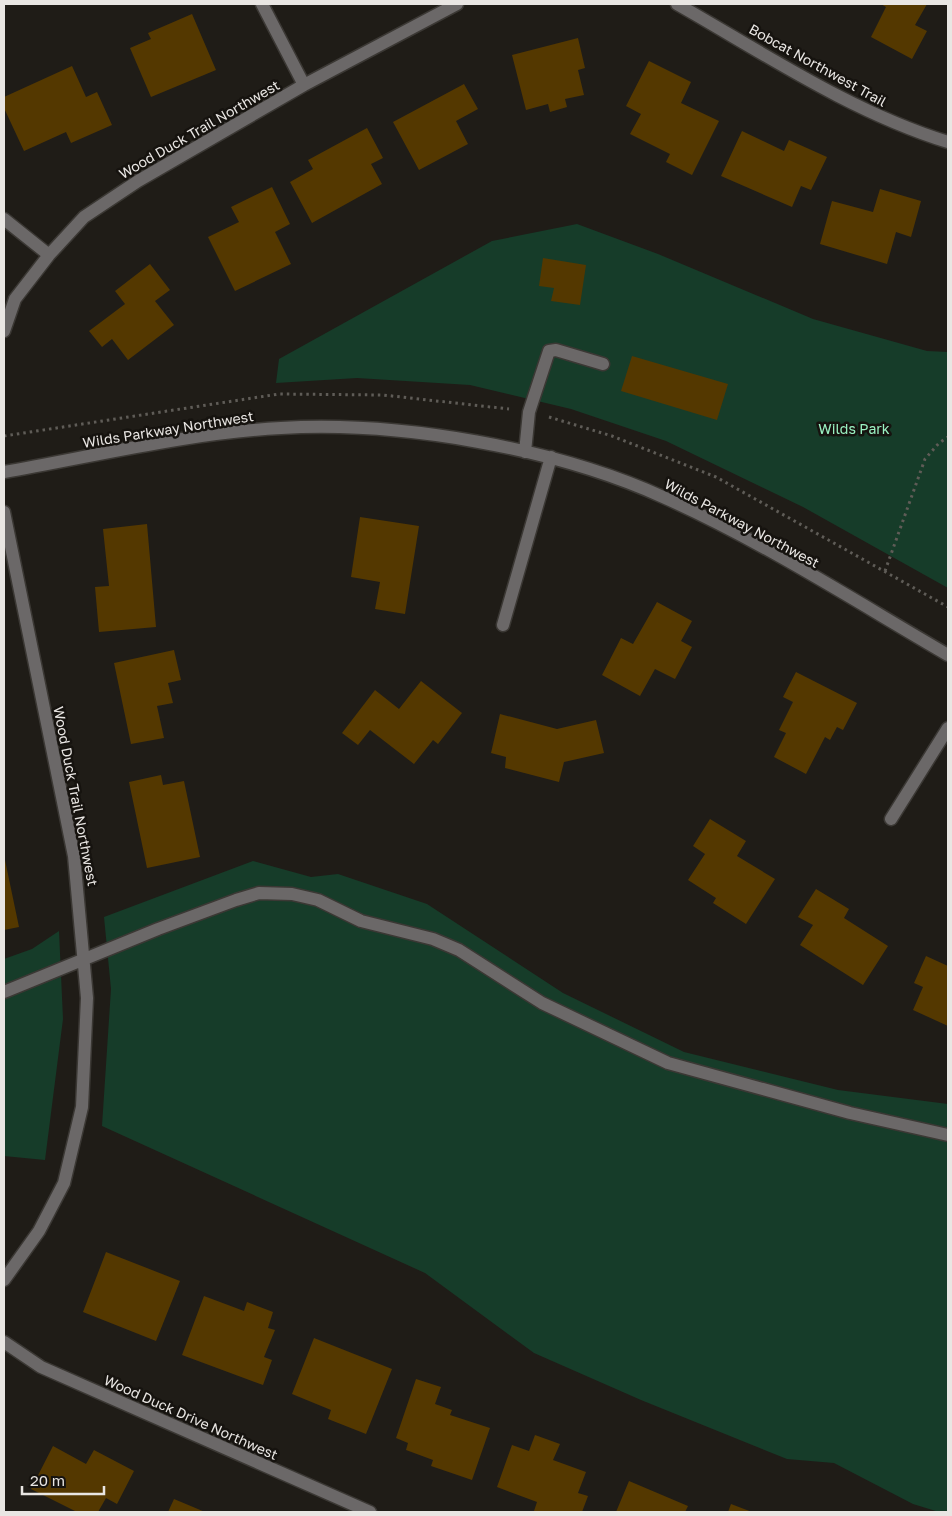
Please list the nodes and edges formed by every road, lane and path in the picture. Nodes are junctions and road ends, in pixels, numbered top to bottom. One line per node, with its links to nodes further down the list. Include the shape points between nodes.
1 (262, 4): 4 (street)
2 (457, 4): 4 (street, Wood Duck Trail Northwest)
3 (678, 4): 5 (street, Bobcat Northwest Trail, via 859,108 914,132)
4 (304, 85): 7 (street, Wood Duck Trail Northwest, via 138,181 84,217)
5 (948, 142)
6 (4, 218): 7 (street)
7 (50, 254): 8 (street, Wood Duck Trail Northwest, via 15,299)
8 (4, 331)
9 (603, 364): 11 (street, via 556,350 549,351 530,412)
10 (948, 437): 15 (path, via 925,459)
11 (525, 452): 12 (street, Wilds Parkway Northwest); 13 (street, Wilds Parkway Northwest, via 422,434 353,428 281,428 207,436)
12 (551, 458): 16 (street); 17 (street, Wilds Parkway Northwest, via 663,497 748,540)
13 (4, 472)
14 (4, 512): 20 (street, Wood Duck Trail Northwest, via 74,856)
15 (885, 571)
16 (503, 625)
17 (948, 655)
18 (948, 728): 19 (street)
19 (891, 819)
20 (85, 959): 21 (street); 22 (street, via 158,928 259,893 292,894 318,900 361,921 411,932 459,950 542,1004 668,1063 831,1108); 23 (street, Wood Duck Trail Northwest, via 88,998 82,1107 64,1182 39,1231)
21 (4, 992)
22 (948, 1135)
23 (4, 1280)
24 (4, 1342): 25 (street, Wood Duck Drive Northwest, via 41,1366)
25 (370, 1512)

